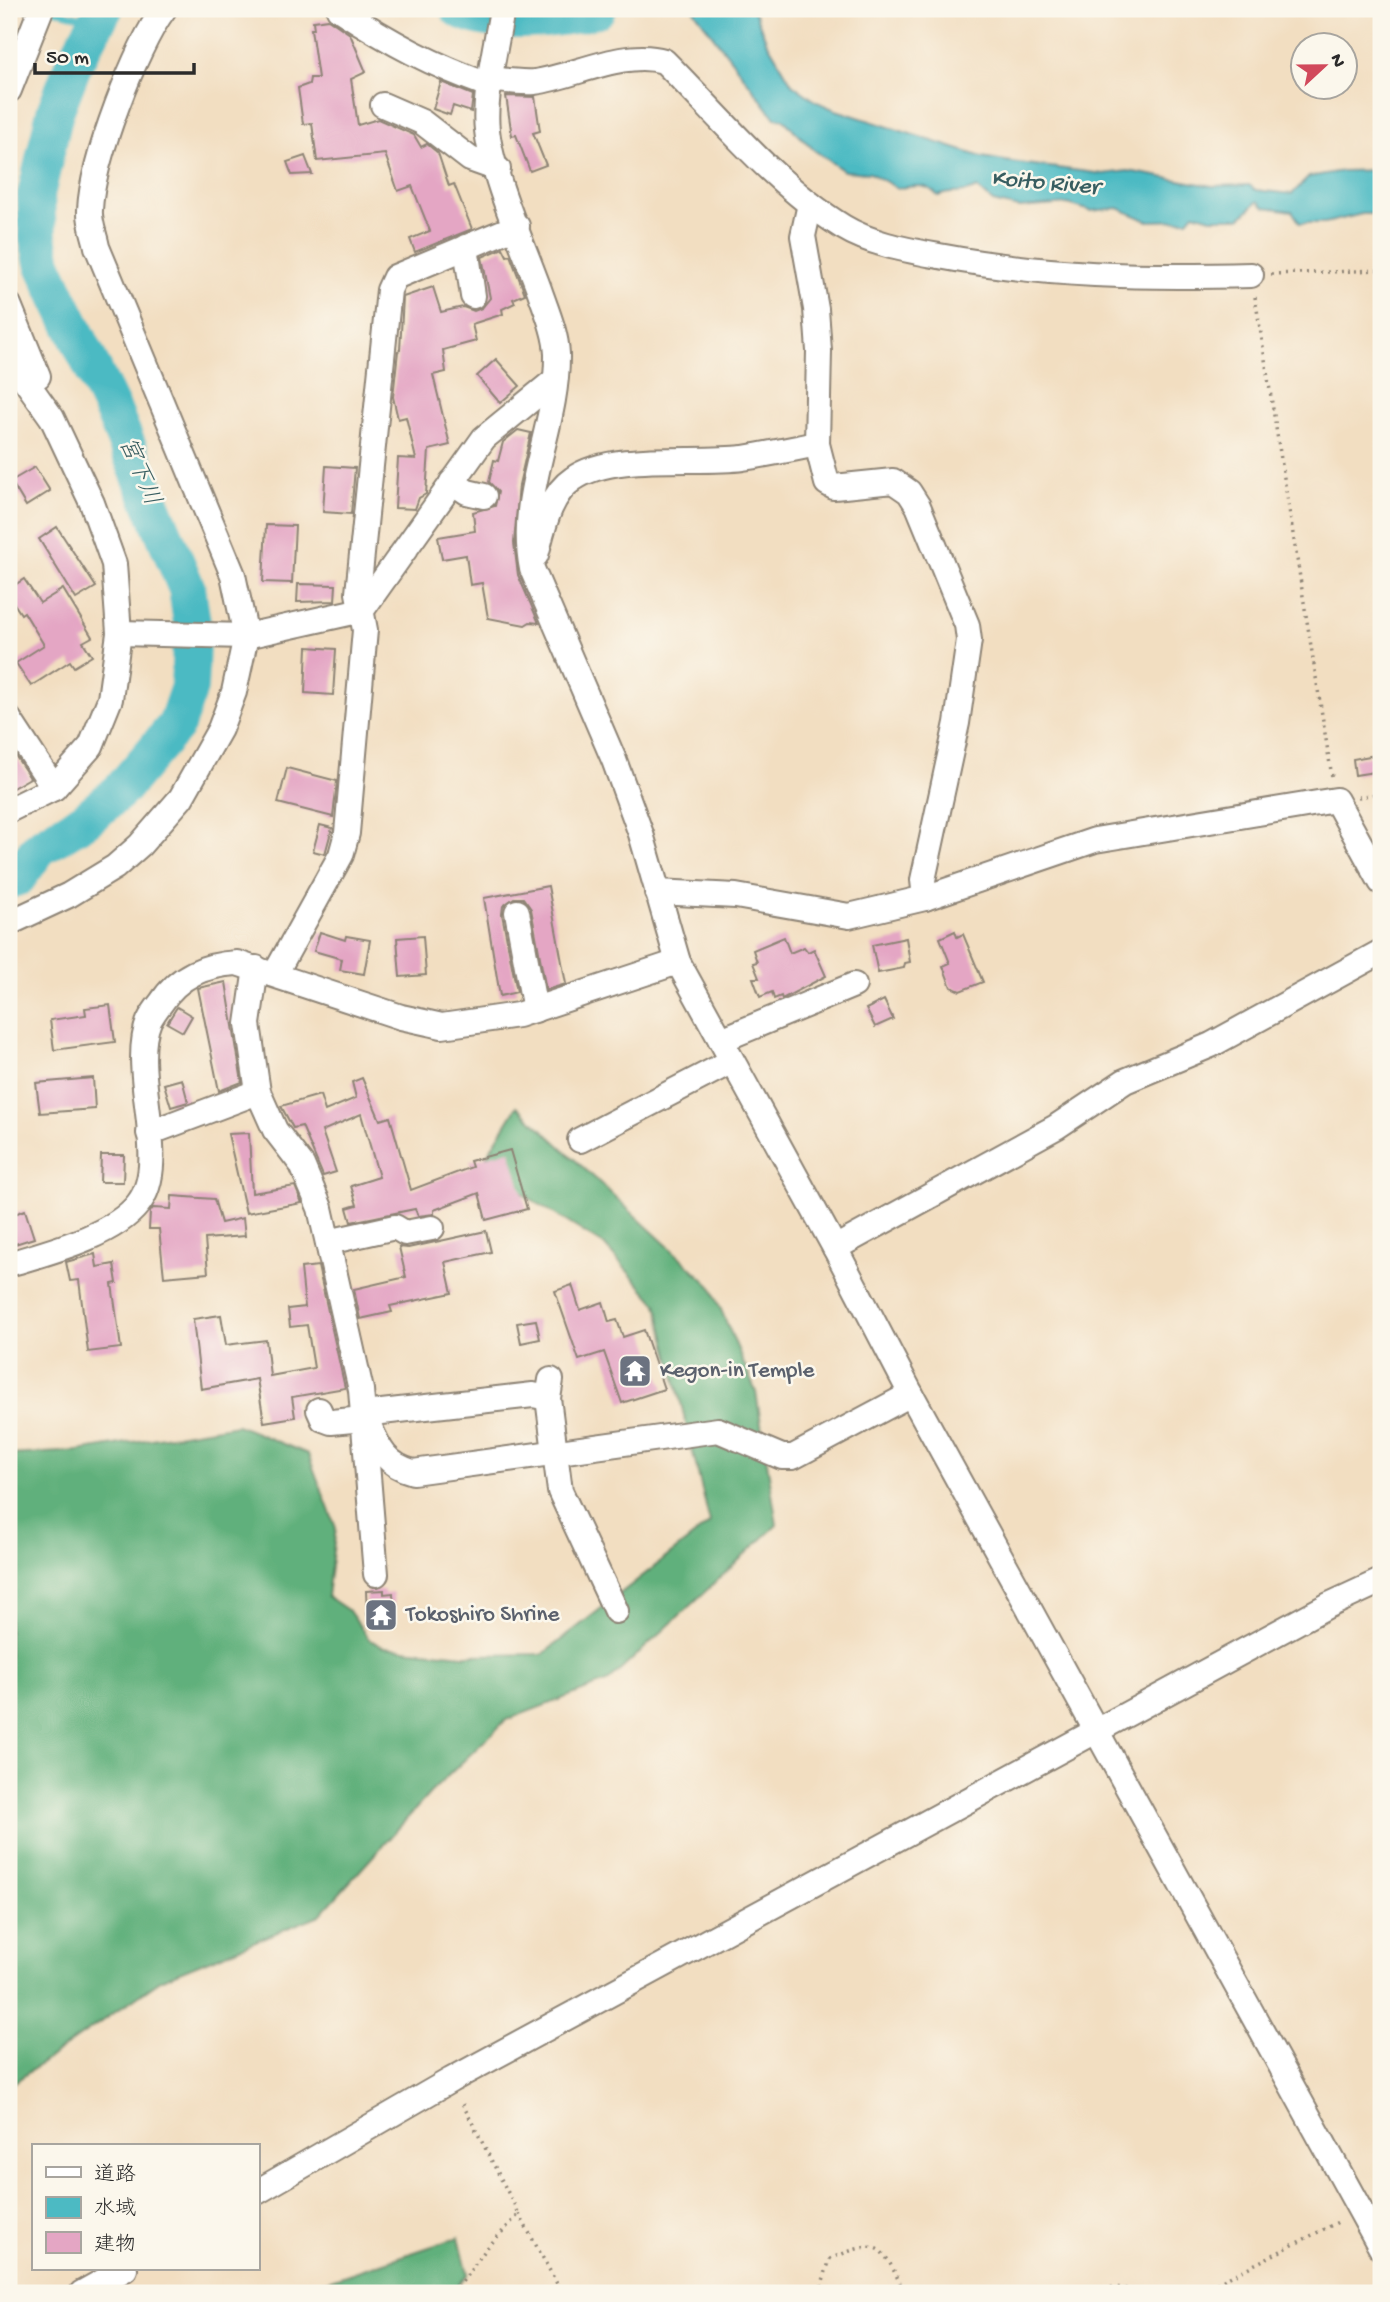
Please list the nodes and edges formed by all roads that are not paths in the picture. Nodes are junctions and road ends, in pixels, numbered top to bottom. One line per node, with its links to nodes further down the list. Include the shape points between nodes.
1 (41, 9): 6 (street)
2 (164, 9): 24 (street, via 149,28 125,86 94,180 89,213 97,247 233,575)
3 (339, 9): 5 (street, via 435,66)
4 (502, 9): 5 (street)
5 (492, 76): 8 (street, via 487,130); 9 (street, via 534,82 617,62 664,61)
6 (9, 90)
7 (383, 105): 8 (street, via 422,122 470,159)
8 (498, 169): 10 (street)
9 (810, 204): 12 (street, via 846,229 895,247 976,263 1067,275); 18 (street, via 803,236 819,351)
10 (517, 226): 11 (street); 17 (street, via 550,318 557,352)
11 (466, 247): 13 (street); 22 (street, via 395,276 389,290 358,593)
12 (1251, 275)
13 (473, 296)
14 (9, 305): 16 (street)
15 (9, 373): 23 (street, via 15,366 52,418 92,503 114,564)
16 (37, 376)
17 (555, 380): 19 (street, via 484,438); 21 (street, via 529,507 527,540)
18 (817, 444): 21 (street, via 741,458 637,461 573,478 548,511); 30 (street, via 827,483 834,487 893,481 909,492 967,625 968,653 923,880)
19 (452, 482): 20 (street); 22 (street)
20 (484, 496)
21 (532, 569): 29 (street, via 614,760)
22 (362, 610): 24 (street); 35 (street, via 366,630 347,833 341,855)
23 (124, 633): 24 (street); 26 (street, via 110,699 91,746)
24 (243, 636): 32 (street, via 234,692 220,729 181,797 115,867)
25 (9, 719): 26 (street)
26 (54, 788): 27 (street)
27 (9, 810)
28 (1381, 882): 30 (street, via 1336,800 1095,840)
29 (657, 892): 30 (street, via 736,896 849,916); 34 (street)
30 (925, 898)
31 (517, 912): 37 (street)
32 (9, 923)
33 (1381, 953): 44 (street, via 1211,1045 1125,1080 1056,1127)
34 (678, 962): 37 (street); 38 (street)
35 (266, 971): 37 (street, via 401,1017 442,1026); 39 (street, via 248,1024); 40 (street, via 237,962 219,964 189,974 170,989 149,1021 142,1061)
36 (854, 985): 38 (street)
37 (535, 1010)
38 (727, 1051): 41 (street); 44 (street)
39 (258, 1092): 40 (street); 43 (street, via 275,1130 302,1165)
40 (149, 1133): 45 (street, via 150,1174 140,1202 123,1220)
41 (580, 1140)
42 (432, 1228): 43 (street, via 405,1233 395,1227)
43 (328, 1242): 48 (street)
44 (835, 1248): 46 (street)
45 (9, 1264)
46 (911, 1394): 49 (street, via 793,1457 782,1457 718,1430); 53 (street)
47 (319, 1410): 48 (street, via 323,1419 331,1422)
48 (364, 1416): 49 (street, via 385,1458 413,1472); 49 (street, via 550,1389); 50 (street)
49 (555, 1452): 52 (street, via 560,1491)
50 (376, 1574)
51 (1381, 1581): 53 (street)
52 (616, 1611)
53 (1097, 1732): 54 (street, via 451,2080); 55 (street)
54 (259, 2191)
55 (1381, 2248)
56 (123, 2270): 57 (street)
57 (82, 2293)

